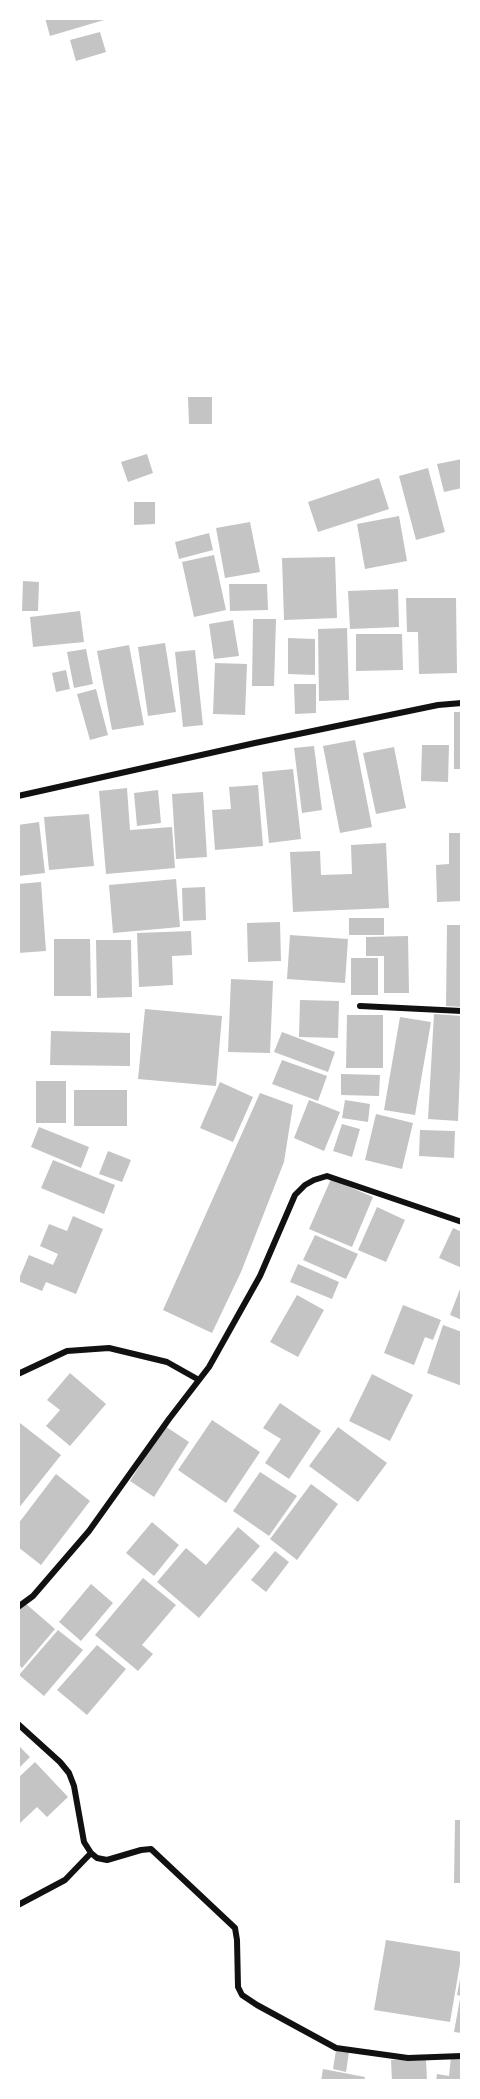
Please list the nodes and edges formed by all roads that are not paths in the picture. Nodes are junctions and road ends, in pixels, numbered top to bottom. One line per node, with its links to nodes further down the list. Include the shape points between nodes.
1 (462, 703): 2 (street, via 289,735)
2 (18, 796)
3 (360, 1006): 4 (street)
4 (462, 1011)
5 (462, 1222): 7 (street, via 327,1176 314,1179 295,1195 260,1276)
6 (18, 1374): 7 (street, via 67,1351 109,1348 167,1362)
7 (200, 1380): 8 (street, via 89,1531 33,1596)
8 (18, 1607)
9 (18, 1724): 10 (street, via 69,1773 84,1842)
10 (91, 1853): 11 (street, via 65,1880); 12 (street, via 107,1860 145,1849 155,1852 235,1928 238,1987 242,1995 257,2005 336,2048 408,2058)
11 (18, 1905)
12 (462, 2056)

